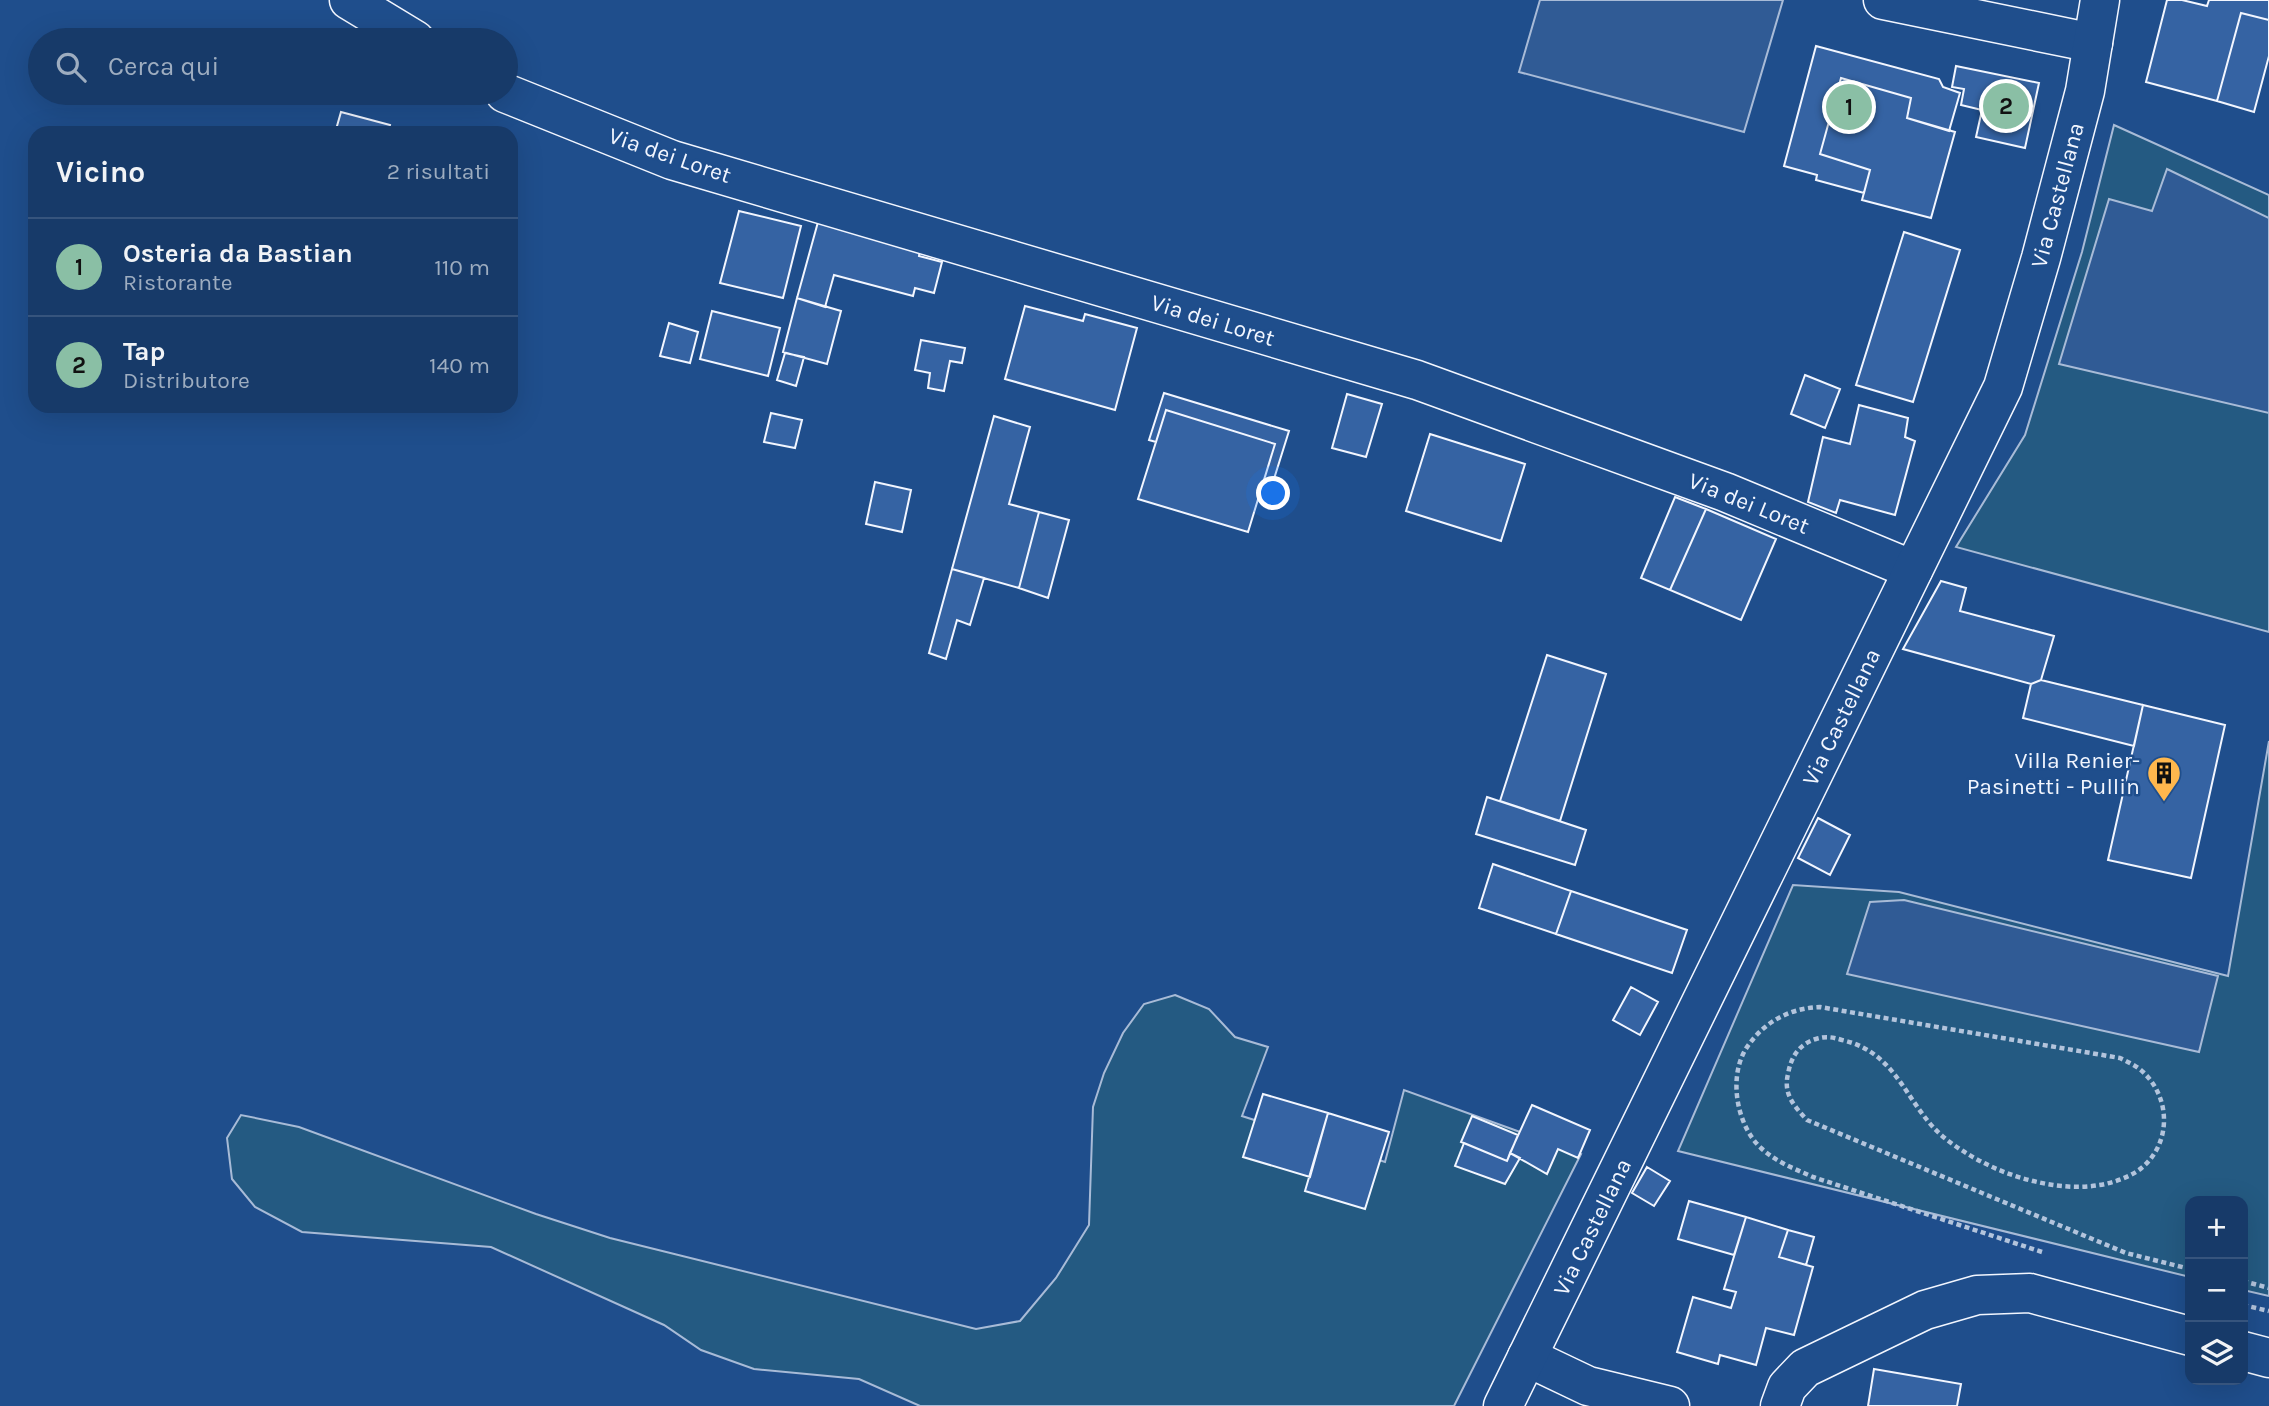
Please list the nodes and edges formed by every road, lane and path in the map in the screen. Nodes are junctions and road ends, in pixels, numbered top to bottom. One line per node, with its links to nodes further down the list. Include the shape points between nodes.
1 (349, 0): 4 (street)
2 (1883, 0): 5 (street)
3 (2100, 0): 5 (street, Via Castellana)
4 (395, 28)
5 (2093, 43): 7 (street, Via Castellana, via 2042,258 2003,387)
6 (518, 98): 7 (street, Via dei Loret, via 673,160 1417,380 1725,492)
7 (1913, 570): 16 (street, Via Castellana)
8 (2048, 1254): 9 (path, via 1781,1162 1761,1148 1739,1113 1739,1068 1748,1044 1784,1014 1820,1007 2120,1059 2142,1070 2159,1090 2165,1112 2163,1136 2152,1158 2136,1172 2108,1184 2082,1187 2024,1179 1972,1157 1945,1138 1880,1059 1856,1043 1826,1036 1806,1042 1791,1060 1786,1082 1791,1103 1807,1120 2126,1253)
9 (2185, 1268)
10 (2248, 1282): 11 (path)
11 (2269, 1288)
12 (2248, 1306): 13 (path)
13 (2269, 1311)
14 (2185, 1335): 20 (street, via 2030,1293 1977,1295 1925,1310 1805,1368 1787,1387)
15 (2248, 1352): 17 (street)
16 (1527, 1357): 18 (street, Via Castellana); 19 (street, via 1588,1386)
17 (2269, 1358)
18 (1503, 1406)
19 (1670, 1406)
20 (1780, 1406)

